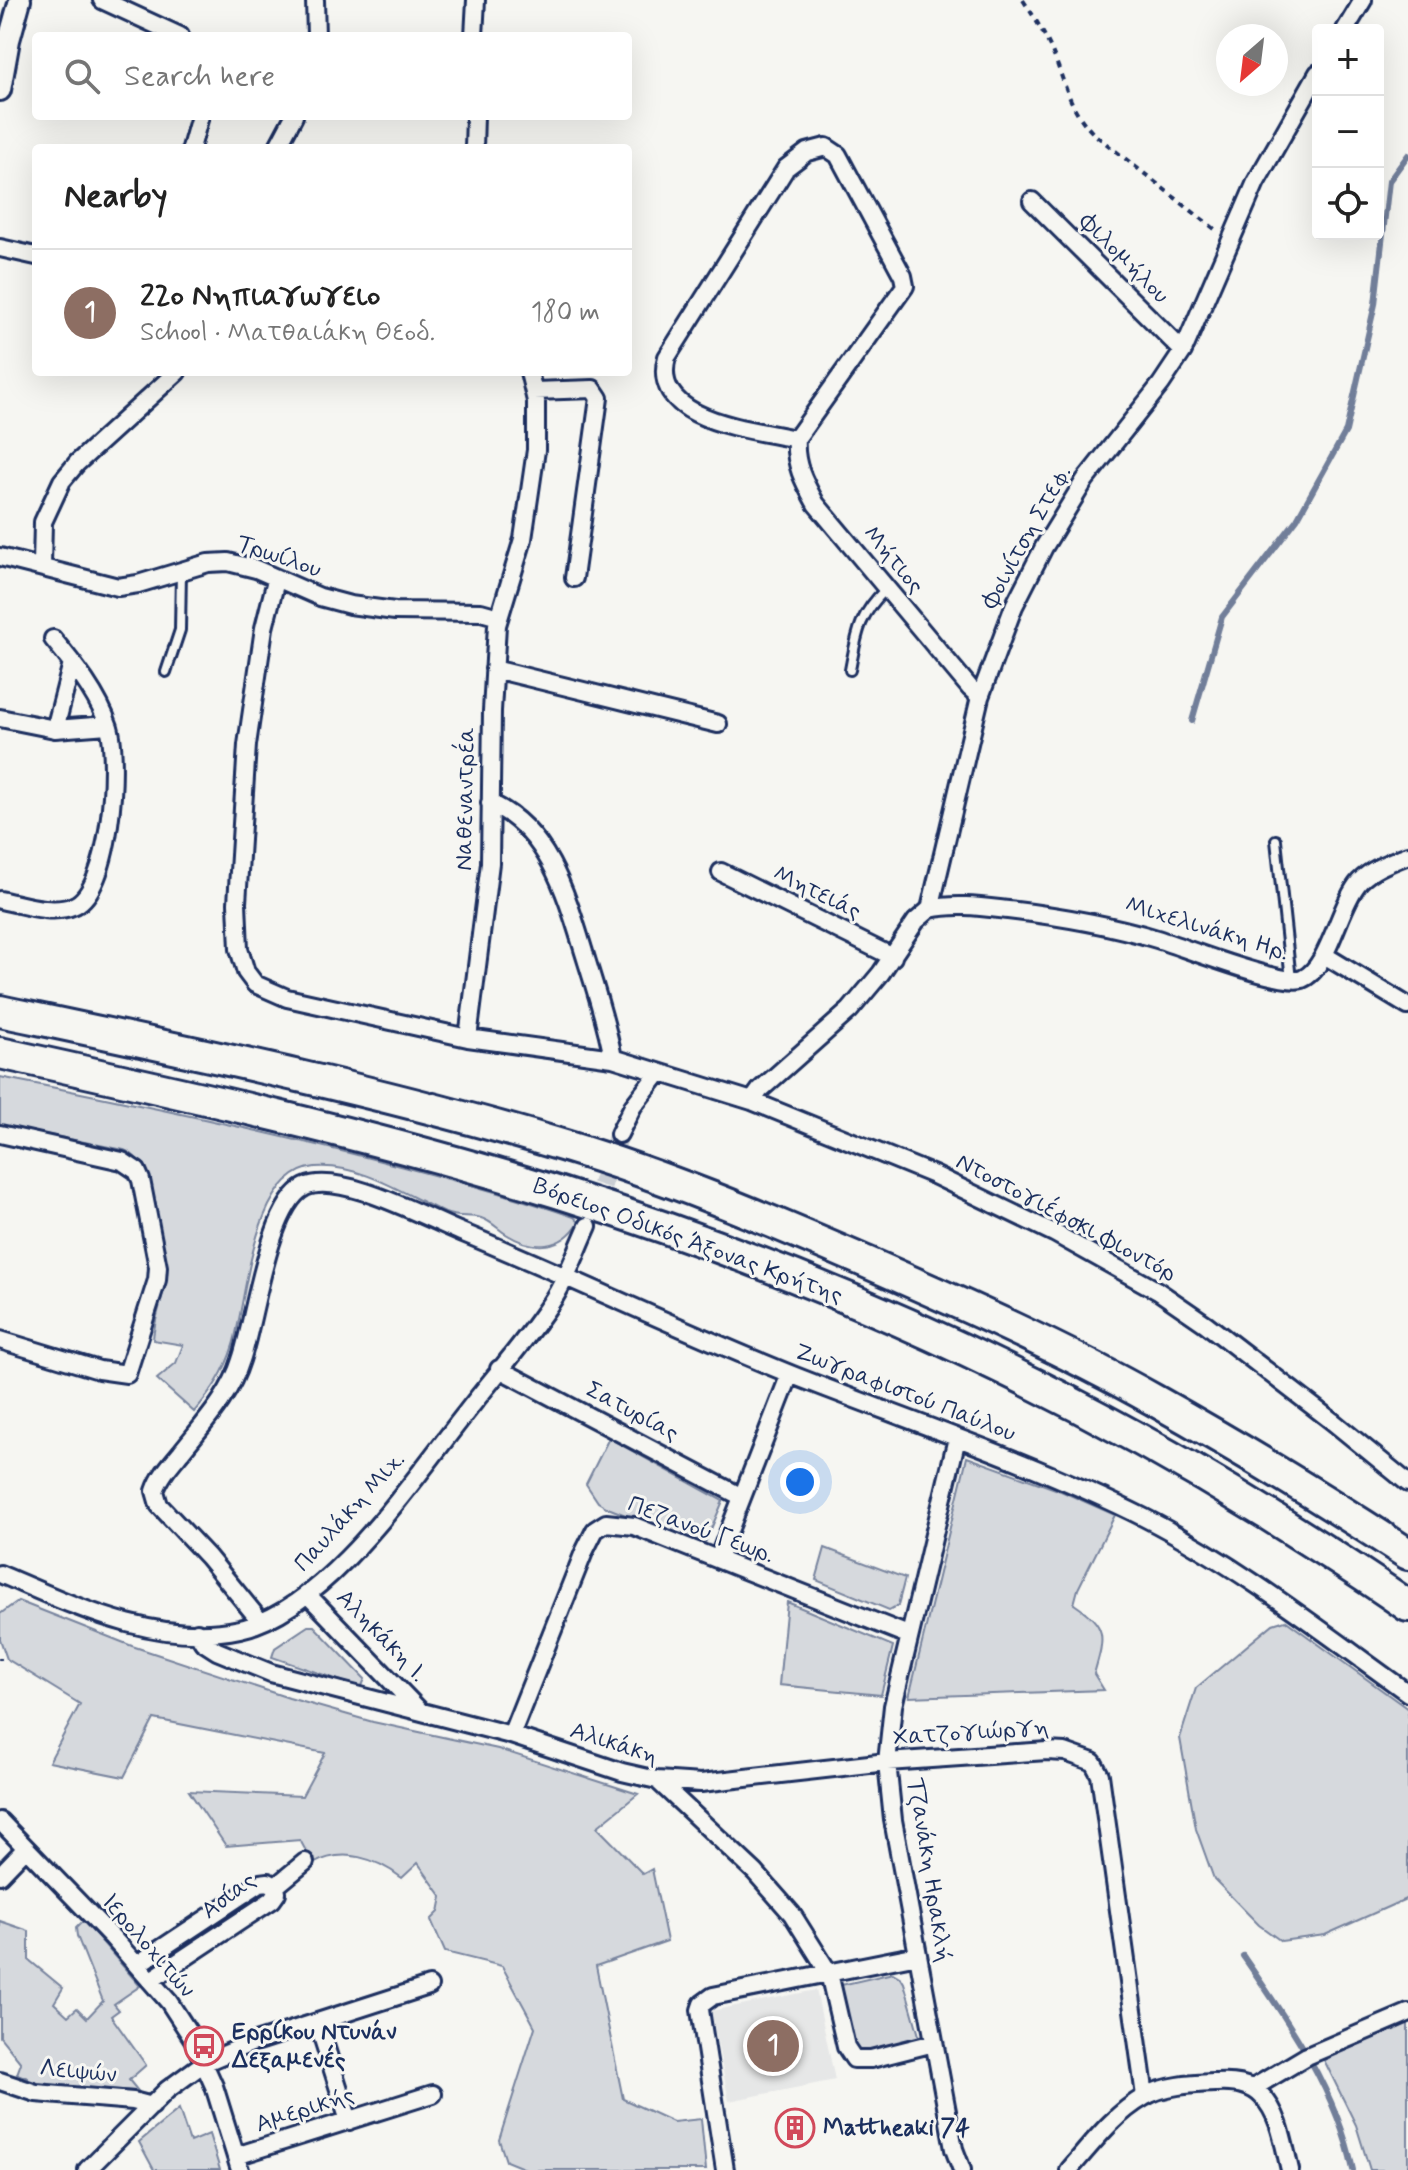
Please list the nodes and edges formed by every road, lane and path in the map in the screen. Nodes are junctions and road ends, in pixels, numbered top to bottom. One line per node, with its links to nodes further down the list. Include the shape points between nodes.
1 (20, 0): 7 (street)
2 (102, 0): 9 (street)
3 (315, 0): 10 (street)
4 (476, 0): 11 (street)
5 (1023, 0): 21 (path, via 1054,55 1079,119)
6 (1363, 0): 8 (street)
7 (6, 22): 13 (street)
8 (1349, 24)
9 (171, 32)
10 (316, 32)
11 (474, 32)
12 (1312, 83): 21 (street, Φοινίτση Στεφ., via 1268,158)
13 (0, 90)
14 (199, 120): 17 (street)
15 (292, 120): 18 (street)
16 (475, 120): 19 (street)
17 (192, 144)
18 (279, 144)
19 (474, 144)
20 (1032, 201): 24 (street, Φιλομήλου)
21 (1231, 241): 24 (street, Φοινίτση Στεφ.)
22 (0, 248): 23 (street)
23 (32, 255)
24 (1183, 351): 41 (street, Φοινίτση Στεφ., via 1063,514 1014,606)
25 (173, 376): 30 (street, via 62,481 43,522)
26 (530, 376): 27 (street, Ναθεναντρέα)
27 (534, 391): 32 (street, via 593,389 599,398); 35 (street, Ναθεναντρέα, via 531,490 518,562)
28 (796, 439): 28 (street, via 905,286 838,155 826,147 797,158 781,174 663,371 681,406 701,416); 34 (street, Μήτιος, via 798,469 816,504)
29 (0, 557): 30 (street, Τρωίλου)
30 (42, 566): 31 (street, Τρωίλου, via 118,587)
31 (181, 570): 33 (street, Τρωίλου, via 228,562); 40 (lane, via 180,630)
32 (574, 578)
33 (276, 580): 35 (street, Τρωίλου, via 350,605); 57 (street, via 247,745 237,916 246,972 255,984 287,998)
34 (886, 589): 39 (lane, via 859,625); 41 (street, Μήτιος)
35 (499, 617): 38 (street, Ναθεναντρέα)
36 (53, 639): 37 (street)
37 (72, 663): 44 (street); 45 (street)
38 (494, 669): 43 (street); 46 (street, Ναθεναντρέα)
39 (850, 670)
40 (166, 672)
41 (980, 697): 51 (street, Φοινίτση Στεφ.)
42 (0, 718): 45 (street)
43 (718, 724)
44 (108, 725): 45 (street); 50 (street, via 115,775 92,890 82,902 65,909)
45 (55, 729)
46 (490, 803): 57 (street, Ναθεναντρέα, via 490,863); 59 (street, via 515,819 556,873 600,1001)
47 (1276, 840): 54 (lane)
48 (1408, 855): 52 (street, Μιχελινάκη Ηρ., via 1362,879 1342,910)
49 (721, 872): 53 (street, Μητειάς)
50 (0, 900)
51 (930, 909): 53 (street, Φοινίτση Στεφ., via 912,925); 54 (street, Μιχελινάκη Ηρ., via 960,906 1068,917)
52 (1324, 955): 54 (street, Μιχελινάκη Ηρ., via 1307,976); 55 (street)
53 (893, 957): 61 (street, Φοινίτση Στεφ., via 836,1024)
54 (1291, 980)
55 (1408, 1006)
56 (0, 1011): 72 (highway, Βόρειος Οδικός Άξονας Κρήτης, via 434,1109 568,1147 751,1213 995,1319 1113,1378)
57 (468, 1038): 59 (street)
58 (0, 1053): 76 (highway, Βόρειος Οδικός Άξονας Κρήτης, via 420,1151 735,1253 900,1322 1093,1414 1203,1475)
59 (613, 1058): 60 (street)
60 (658, 1074): 61 (street, Ντοστογιέφσκι Φιοντόρ); 62 (street)
61 (752, 1101): 70 (street, Ντοστογιέφσκι Φιοντόρ, via 934,1175 1158,1291)
62 (619, 1134)
63 (1, 1139): 66 (street, via 131,1165 141,1180 158,1267 127,1374)
64 (588, 1226): 65 (street, Παυλάκη Μιχ.)
65 (566, 1276): 67 (street, Παυλάκη Μιχ.); 68 (street, Ζωγραφιστού Παύλου); 77 (street, Ζωγραφιστού Παύλου, via 363,1192 332,1183 296,1192 280,1214 249,1336 228,1391 155,1491 159,1505)
66 (0, 1340)
67 (499, 1369): 71 (street, Σατυρίας); 75 (street, Παυλάκη Μιχ., via 383,1517)
68 (790, 1374): 69 (street, Ζωγραφιστού Παύλου); 71 (street)
69 (957, 1438): 79 (street, Τζανάκη Ηρακλή); 80 (street, Ζωγραφιστού Παύλου, via 1160,1526 1223,1563)
70 (1408, 1483)
71 (742, 1497): 73 (street)
72 (1408, 1554)
73 (718, 1559): 79 (street, Πεζανού Γεωρ.); 82 (street, Πεζανού Γεωρ., via 634,1526 606,1523 595,1530)
74 (0, 1574): 78 (street, Παυλάκη Μιχ., via 117,1620)
75 (307, 1594): 77 (street, Παυλάκη Μιχ.); 81 (street, Αληκάκη Ι.)
76 (1408, 1606)
77 (261, 1622): 78 (street, Παυλάκη Μιχ., via 224,1632)
78 (197, 1632): 81 (street, Αλικάκη, via 208,1646 246,1664)
79 (908, 1635): 83 (street, Τζανάκη Ηρακλή)
80 (1408, 1693)
81 (420, 1711): 82 (street, Αλικάκη)
82 (511, 1735): 84 (street, Αλικάκη)
83 (887, 1762): 84 (street, Χατζογιώργη, via 701,1783); 90 (street, Τζανάκη Ηρακλή); 102 (street, Χατζογιώργη, via 1047,1751 1093,1762 1100,1775)
84 (657, 1780): 92 (street, Αλικάκη, via 776,1894)
85 (0, 1821): 86 (street, Ιερολοχιτών)
86 (26, 1848): 88 (street); 91 (street, Ιερολοχιτών)
87 (305, 1862): 89 (street)
88 (0, 1875)
89 (276, 1886): 91 (street, Ασίας, via 260,1883); 93 (street, Ασίας, via 272,1900)
90 (918, 1955): 92 (street); 97 (street, Τζανάκη Ηρακλή)
91 (138, 1964): 93 (street, Ιερολοχιτών)
92 (829, 1973): 97 (street, Αλικάκη, via 846,2047 854,2059); 107 (street, via 713,1996 702,2004)
93 (151, 1980): 98 (street, Ιερολοχιτών)
94 (429, 1986): 96 (street)
95 (1408, 2013): 100 (street, via 1307,2056)
96 (318, 2023): 98 (street); 104 (street)
97 (934, 2043): 108 (street, Τζανάκη Ηρακλή)
98 (204, 2063): 103 (street); 105 (street, Ιερολοχιτών)
99 (0, 2081): 103 (street, Λειψών, via 28,2091)
100 (1253, 2088): 102 (street, via 1197,2084); 110 (street, via 1273,2112)
101 (433, 2094): 104 (street, Αμερικής)
102 (1145, 2096): 109 (street)
103 (152, 2106): 106 (street)
104 (349, 2121): 105 (street, Αμερικής)
105 (238, 2163)
106 (87, 2170)
107 (725, 2170)
108 (962, 2170)
109 (1069, 2170)
110 (1290, 2170)

